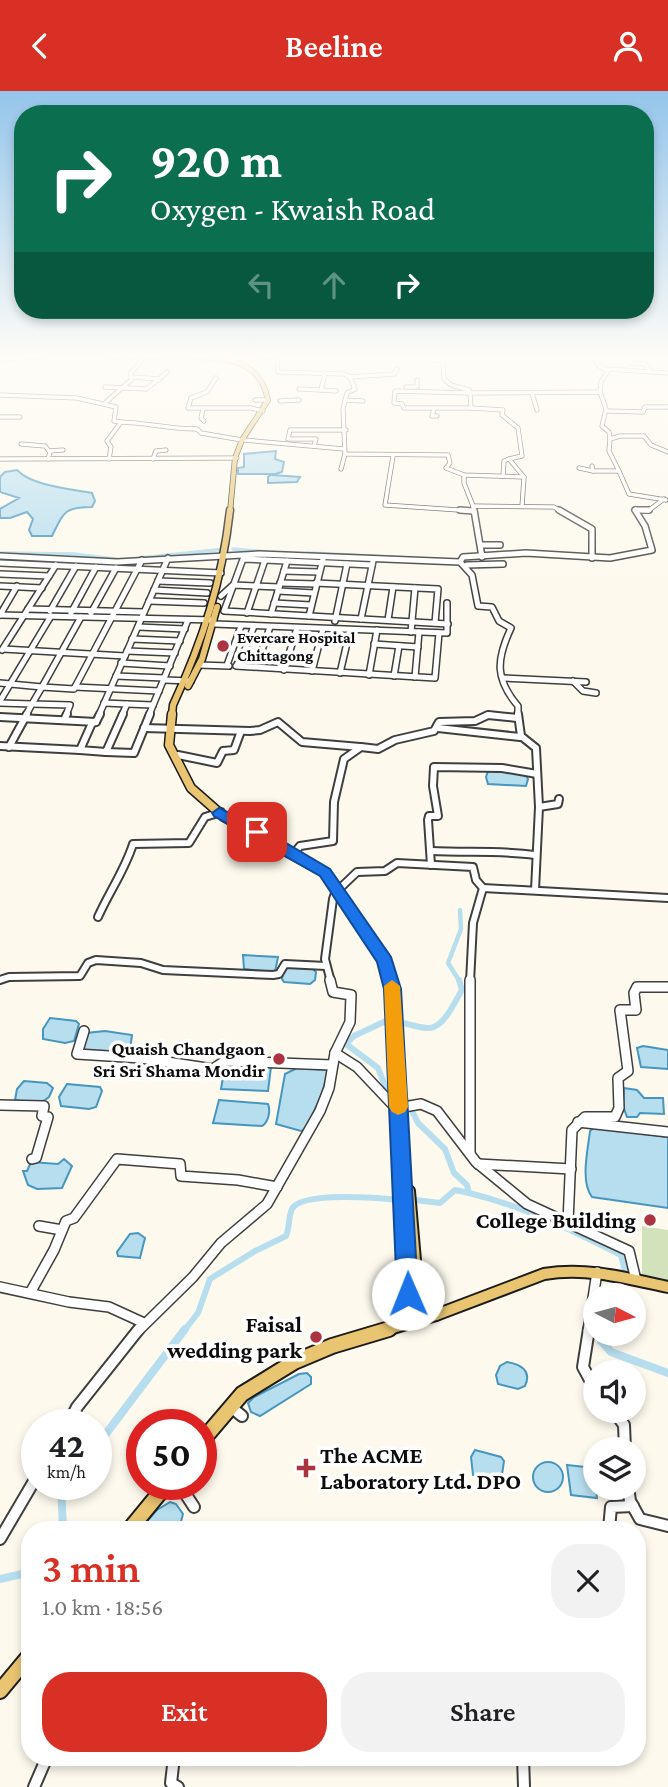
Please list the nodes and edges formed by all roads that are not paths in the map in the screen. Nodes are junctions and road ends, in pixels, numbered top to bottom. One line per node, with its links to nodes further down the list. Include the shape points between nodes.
1 (112, 435): 22 (street, via 107,442 111,447)
2 (214, 435): 10 (street)
3 (246, 435): 10 (main road)
4 (246, 435): 10 (main road)
5 (289, 435): 11 (street)
6 (346, 435): 16 (street)
7 (519, 435): 24 (street, via 522,456)
8 (609, 435): 9 (street)
9 (610, 439): 17 (street, via 644,436 651,445); 27 (street, via 609,451)
10 (243, 440): 11 (street); 19 (main road)
11 (287, 441): 16 (street)
12 (21, 444): 15 (street, via 45,446)
13 (63, 450): 15 (street)
14 (166, 450): 23 (street, via 156,451)
15 (49, 451): 21 (street)
16 (345, 452): 18 (street); 25 (street)
17 (668, 452)
18 (393, 456): 28 (street, via 448,455 446,468); 35 (street, via 385,505)
19 (236, 458): 23 (street); 38 (main road)
20 (0, 459): 21 (street)
21 (48, 459): 22 (street)
22 (108, 459): 23 (street)
23 (153, 459)
24 (509, 459): 29 (street, via 504,461); 30 (street)
25 (341, 469)
26 (581, 469): 27 (street)
27 (619, 471): 31 (street)
28 (464, 475): 29 (street); 35 (street)
29 (503, 476): 30 (street)
30 (524, 477): 33 (street)
31 (629, 494): 32 (street); 34 (street)
32 (666, 500): 34 (street, via 648,511)
33 (522, 506): 35 (street); 44 (street, via 554,507 592,529)
34 (632, 506): 44 (street, via 652,550)
35 (473, 508): 36 (street)
36 (481, 545): 37 (street); 41 (street)
37 (500, 545)
38 (228, 554): 39 (street); 42 (street); 62 (main road); 81 (main road)
39 (325, 555): 43 (street); 49 (street)
40 (0, 556): 45 (street)
41 (482, 557): 44 (street, via 526,553); 50 (street, via 463,557)
42 (169, 558): 45 (street); 59 (street)
43 (374, 558): 50 (street); 54 (street)
44 (592, 558)
45 (142, 560): 58 (street)
46 (265, 560): 47 (street); 68 (street, via 243,559); 72 (street)
47 (287, 561): 49 (street); 60 (street)
48 (0, 563): 53 (street)
49 (322, 563): 51 (street); 61 (street)
50 (463, 563): 52 (street); 87 (street, via 472,574)
51 (347, 564): 54 (street); 69 (street)
52 (503, 564)
53 (56, 565): 55 (street); 64 (street)
54 (372, 565): 73 (street)
55 (76, 566): 56 (street); 92 (street)
56 (96, 567): 57 (street); 89 (street)
57 (116, 568): 58 (street); 93 (street)
58 (136, 569): 59 (street); 90 (street)
59 (163, 570): 62 (street); 65 (street)
60 (284, 571): 61 (street); 74 (street)
61 (319, 572): 67 (street)
62 (217, 573): 66 (street); 107 (main road)
63 (0, 574): 64 (street)
64 (49, 576): 76 (street)
65 (158, 581): 66 (street); 78 (street)
66 (210, 583): 79 (street)
67 (316, 584): 69 (street); 74 (street); 80 (street)
68 (233, 585): 72 (street); 81 (street); 91 (street, via 224,611)
69 (342, 585): 73 (street); 102 (street)
70 (0, 586): 71 (street)
71 (17, 586): 76 (street); 95 (street)
72 (256, 586): 74 (street); 91 (street)
73 (368, 586): 75 (street); 105 (street)
74 (279, 587): 80 (street); 84 (street)
75 (393, 587): 77 (street); 106 (street)
76 (41, 588): 88 (street)
77 (415, 588): 108 (street); 109 (street, via 438,589)
78 (154, 590): 79 (street); 82 (street)
79 (207, 593): 83 (street)
80 (314, 593): 86 (street)
81 (220, 596): 107 (main road)
82 (149, 601): 83 (street); 97 (street)
83 (204, 603): 107 (street)
84 (274, 603): 86 (street); 94 (street)
85 (447, 603): 110 (street)
86 (311, 605): 98 (street)
87 (478, 606): 103 (street); 152 (street, via 492,607 499,621 511,628 498,666)
88 (28, 609): 92 (street); 96 (street)
89 (73, 610): 92 (street); 93 (street); 99 (street)
90 (115, 611): 93 (street); 97 (street); 101 (street)
91 (248, 613): 94 (street); 111 (street)
92 (49, 614): 96 (street); 99 (street); 131 (street)
93 (91, 614): 100 (street); 101 (street)
94 (271, 614): 98 (street)
95 (0, 615): 96 (street)
96 (24, 615): 125 (street)
97 (143, 615): 101 (street); 104 (street); 113 (street)
98 (309, 616): 102 (street)
99 (69, 617): 100 (street)
100 (81, 617): 133 (street)
101 (112, 618): 136 (street)
102 (336, 618): 105 (street); 118 (street)
103 (478, 618)
104 (188, 619): 107 (street); 116 (street)
105 (361, 619): 106 (street)
106 (388, 620): 108 (street)
107 (209, 621): 111 (street); 141 (main road); 154 (main road)
108 (412, 621): 109 (street); 121 (street)
109 (435, 623): 110 (street)
110 (448, 624): 123 (street, via 447,633)
111 (243, 626): 112 (street); 142 (street)
112 (254, 626): 114 (street); 137 (street)
113 (138, 627): 116 (street); 126 (street)
114 (270, 627): 115 (street); 138 (street)
115 (297, 628): 117 (street); 139 (street)
116 (185, 629): 127 (street)
117 (323, 629): 118 (street); 146 (street)
118 (334, 629): 119 (street)
119 (350, 629): 120 (street); 147 (street)
120 (377, 631): 121 (street); 128 (street)
121 (411, 632): 122 (street)
122 (419, 632): 123 (street); 130 (street)
123 (439, 633): 151 (street, via 435,678)
124 (0, 638): 125 (street)
125 (10, 638): 132 (street)
126 (132, 639): 127 (street); 134 (street)
127 (180, 641): 135 (street)
128 (374, 644): 129 (street); 148 (street)
129 (398, 646): 130 (street); 150 (street)
130 (418, 647): 151 (street)
131 (31, 650): 132 (street); 133 (street); 158 (street)
132 (1, 652)
133 (61, 652): 136 (street); 159 (street)
134 (126, 653): 135 (street); 136 (street); 140 (street)
135 (175, 653): 143 (street)
136 (92, 654): 160 (street)
137 (243, 655): 138 (street); 144 (street)
138 (260, 656): 139 (street)
139 (288, 657): 145 (street)
140 (121, 663): 143 (street); 149 (street)
141 (199, 665): 144 (street); 154 (main road)
142 (227, 665)
143 (170, 666): 153 (street)
144 (236, 666): 145 (street)
145 (284, 670): 146 (street)
146 (312, 671): 147 (street)
147 (341, 673): 148 (street)
148 (369, 675): 150 (street)
149 (116, 676): 153 (street); 161 (street)
150 (394, 676): 151 (street)
151 (415, 677)
152 (503, 678): 155 (street); 171 (street, via 504,690 517,706)
153 (164, 679): 154 (street); 162 (street)
154 (188, 681): 176 (main road)
155 (573, 681): 156 (street); 163 (street, via 583,691)
156 (586, 681)
157 (0, 683): 158 (street)
158 (13, 684): 159 (street); 164 (street)
159 (42, 687): 160 (street); 167 (street)
160 (75, 687): 161 (street)
161 (110, 689): 162 (street); 165 (street)
162 (159, 691): 168 (street)
163 (596, 693)
164 (0, 702): 167 (street)
165 (104, 703): 166 (street); 173 (street)
166 (127, 703): 168 (street); 183 (street)
167 (32, 704): 170 (street); 172 (street, via 70,705)
168 (153, 705): 174 (street)
169 (0, 716): 170 (street)
170 (25, 718): 172 (street); 180 (street)
171 (517, 718): 175 (street, via 488,715 475,722 440,722); 178 (street)
172 (64, 720): 173 (street)
173 (96, 722): 182 (street)
174 (144, 727): 176 (street); 183 (street, via 134,753)
175 (438, 727): 178 (street); 181 (street, via 407,740 384,743 378,749)
176 (171, 729): 177 (street); 184 (main road); 188 (main road, via 169,745 186,780)
177 (241, 731): 181 (street, via 260,730 278,722 302,742); 184 (street, via 234,750 223,751 217,763)
178 (520, 737): 185 (street, via 536,748)
179 (0, 746): 180 (street)
180 (9, 747): 182 (street)
181 (360, 747): 190 (street, via 344,759 334,802 334,841 300,846)
182 (80, 750): 183 (street)
183 (106, 752)
184 (178, 755): 188 (main road, via 194,784)
185 (537, 774): 187 (street); 189 (street, via 502,768 434,768 438,816 428,820)
186 (559, 799): 187 (street, via 558,804)
187 (539, 807): 191 (street)
188 (220, 812): 190 (main road); 194 (main road, via 325,873); 197 (street, via 200,821 190,843 133,844)
189 (431, 851): 191 (street); 192 (street)
190 (294, 853): 194 (main road, via 335,877)
191 (535, 855): 195 (street)
192 (431, 865): 193 (street, via 473,867); 194 (street, via 397,863 385,871 357,872)
193 (483, 888): 195 (street); 208 (street, via 470,950)
194 (341, 889): 198 (street, via 333,899); 205 (main road, via 393,971)
195 (535, 890): 196 (street)
196 (668, 898)
197 (98, 918)
198 (326, 966): 199 (street, via 285,964 273,975 163,970 141,963 96,960 88,963 80,976); 202 (street, via 333,992 351,995 350,1022)
199 (0, 980)
200 (668, 987): 206 (street, via 637,988 636,1010 620,1010 628,1068 618,1078 615,1117 597,1115)
201 (84, 1031): 203 (street, via 77,1054 213,1069 225,1061)
202 (335, 1053): 203 (street); 205 (street, via 357,1067 385,1099)
203 (332, 1065): 212 (street, via 320,1111)
204 (0, 1105): 209 (street, via 44,1106 43,1116 48,1117)
205 (403, 1106): 208 (street, via 417,1104 437,1111); 221 (main road, via 416,1284 424,1307); 223 (main road, via 408,1284 404,1304)
206 (577, 1122): 207 (street); 211 (street, via 572,1130)
207 (668, 1132)
208 (470, 1154): 210 (street)
209 (32, 1159)
210 (478, 1164): 211 (street); 213 (street, via 527,1204)
211 (571, 1169): 213 (street)
212 (277, 1187): 215 (street, via 181,1175 180,1164 118,1159); 222 (street, via 257,1213 221,1243)
213 (568, 1222): 217 (street, via 629,1251)
214 (38, 1226): 215 (street)
215 (62, 1230): 220 (street)
216 (597, 1272): 217 (main road); 221 (main road, via 575,1269 544,1274); 224 (street)
217 (635, 1280): 219 (main road)
218 (0, 1287): 220 (street)
219 (668, 1287)
220 (30, 1293): 222 (street, via 110,1307)
221 (436, 1315): 223 (main road)
222 (144, 1323): 226 (street)
223 (389, 1330): 225 (main road, via 294,1362 243,1394)
224 (584, 1360)
225 (231, 1407): 227 (street); 228 (main road)
226 (76, 1409)
227 (242, 1416)
228 (217, 1424)
229 (23, 1500): 238 (street)
230 (154, 1500): 235 (main road)
231 (189, 1500): 234 (street)
232 (631, 1500): 233 (street)
233 (633, 1506): 236 (street, via 611,1507); 237 (street, via 640,1519)
234 (194, 1507)
235 (137, 1521)
236 (610, 1521)
237 (668, 1526)
238 (0, 1539)
239 (21, 1666): 240 (main road)
240 (0, 1691)
241 (43, 1766): 244 (street)
242 (173, 1766): 245 (street, via 171,1783)
243 (523, 1766): 246 (street)
244 (34, 1787)
245 (178, 1787)
246 (524, 1787)

